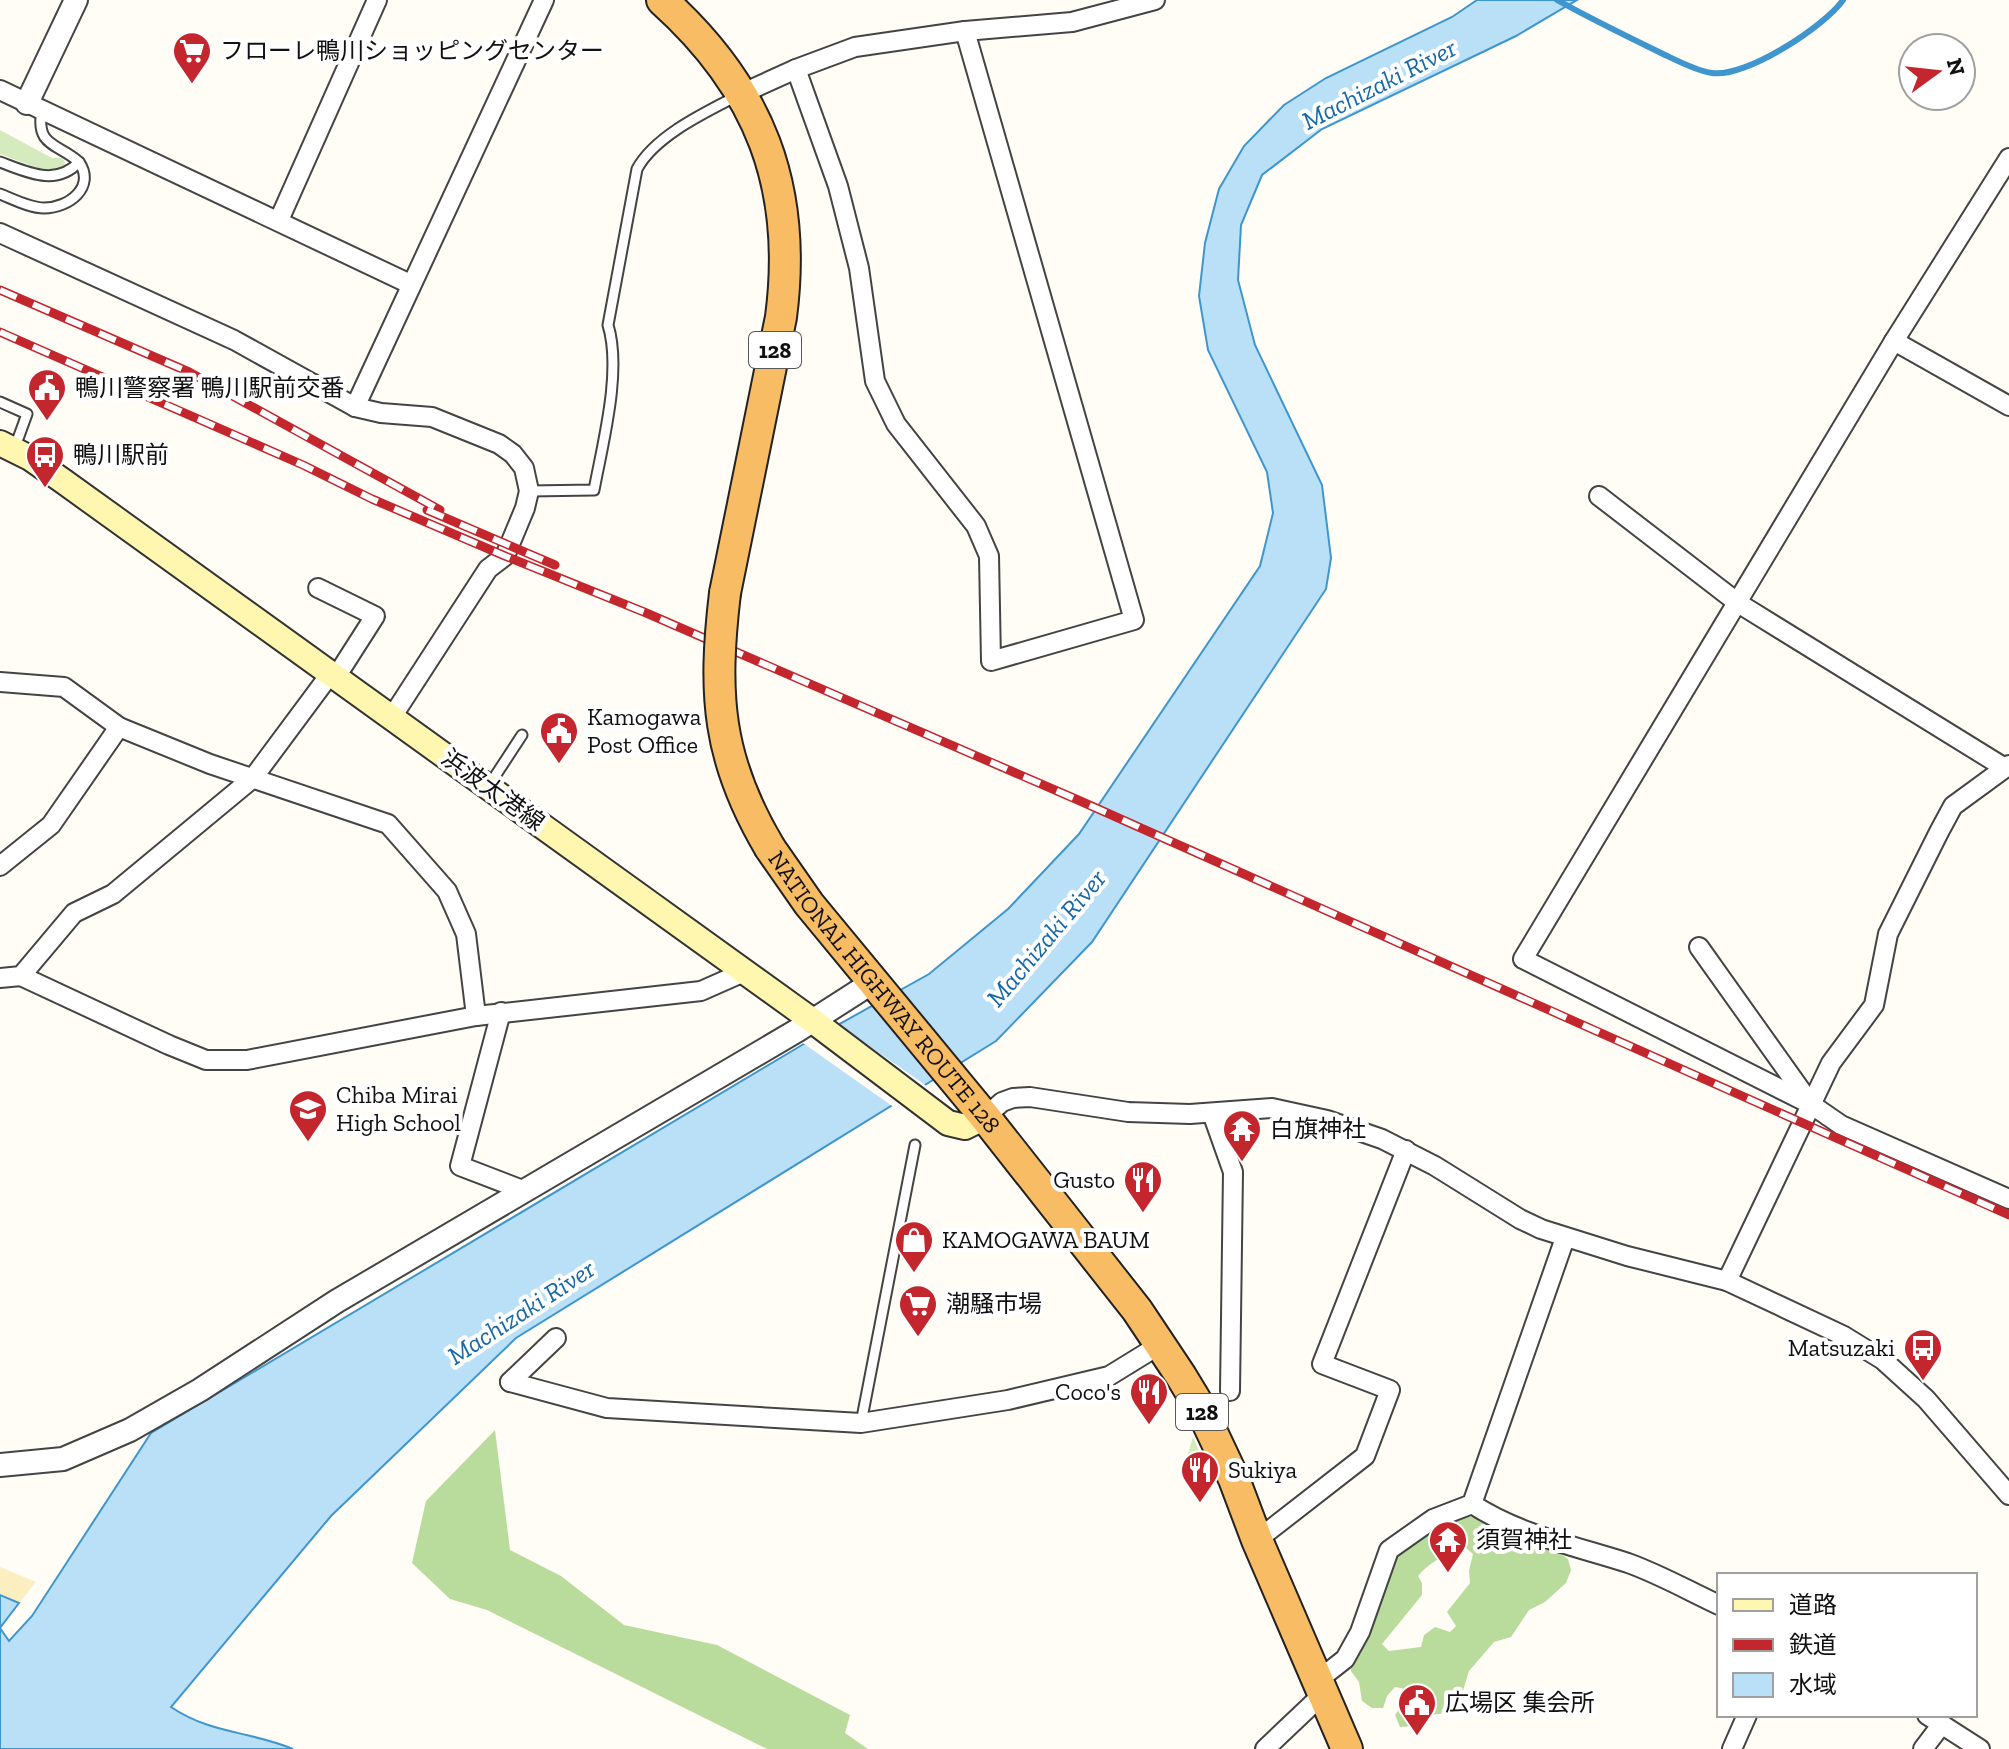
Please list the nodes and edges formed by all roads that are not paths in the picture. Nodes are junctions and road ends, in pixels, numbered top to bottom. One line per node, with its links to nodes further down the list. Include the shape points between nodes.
1 (76, 0): 9 (street)
2 (377, 0): 14 (street)
3 (544, 0): 16 (street)
4 (662, 0): 8 (highway, NATIONAL HIGHWAY ROUTE 128 / 128, via 698,35)
5 (1155, 0): 6 (street, via 1072,22)
6 (965, 31): 7 (street, via 855,47); 7 (street, via 1134,620 991,661 989,556 976,526 896,424 875,381 856,254)
7 (796, 69): 8 (street)
8 (741, 94): 22 (lane, via 658,143 637,169 608,325 614,345 594,490); 39 (highway, NATIONAL HIGHWAY ROUTE 128 / 128, bridge, via 777,180 786,281 725,593 718,677 721,725 740,790 770,848)
9 (16, 101): 12 (lane, via 43,137); 14 (street)
10 (2009, 158): 17 (street)
11 (0, 162): 12 (lane, via 47,177 63,175)
12 (79, 162): 13 (lane, via 84,187 65,203 42,208)
13 (0, 194)
14 (279, 220): 16 (street)
15 (0, 233): 20 (street, via 234,340)
16 (410, 284): 20 (street)
17 (1894, 341): 19 (street); 25 (street)
18 (0, 402): 21 (lane, via 27,414)
19 (2009, 406)
20 (355, 407): 22 (street, via 432,417 499,444 524,468)
21 (7, 446): 26 (main road, 浜波太港線)
22 (529, 491): 28 (street, via 505,556 488,569)
23 (1599, 496): 25 (street)
24 (318, 588): 26 (street, via 375,616)
25 (1738, 603): 31 (street); 43 (street, via 1523,959)
26 (334, 675): 28 (main road, 浜波太港線); 32 (street)
27 (0, 682): 29 (street, via 64,687)
28 (392, 717): 33 (main road, 浜波太港線)
29 (119, 727): 32 (street); 34 (street, via 51,825)
30 (522, 735): 33 (lane)
31 (2007, 767): 43 (street, via 1953,806 1888,934 1874,1005 1831,1063)
32 (253, 778): 37 (street, via 113,894 74,913); 41 (street, via 388,824 447,891 466,934)
33 (488, 787): 36 (main road, 浜波太港線)
34 (0, 866)
35 (1699, 947): 43 (street)
36 (744, 972): 40 (street, via 701,991); 42 (main road, 浜波太港線)
37 (21, 976): 38 (street); 41 (street, via 206,1060 247,1060)
38 (0, 978)
39 (878, 988): 42 (street); 45 (highway, NATIONAL HIGHWAY ROUTE 128 / 128)
40 (501, 1012): 41 (street); 48 (street, via 460,1166)
41 (476, 1016)
42 (820, 1027): 45 (main road, 浜波太港線, via 948,1123 965,1127); 48 (street)
43 (1812, 1105): 49 (street, via 1841,1125); 51 (street)
44 (1212, 1113): 45 (street, via 1128,1112 1030,1097 1002,1102); 47 (street, via 1258,1107 1286,1110); 54 (street, via 1233,1172)
45 (985, 1117): 53 (highway, NATIONAL HIGHWAY ROUTE 128 / 128)
46 (915, 1145): 55 (lane)
47 (1406, 1150): 50 (street, via 1520,1219); 59 (street, via 1322,1364 1390,1390 1365,1456)
48 (525, 1191): 56 (street, via 130,1430 63,1459)
49 (2009, 1199)
50 (1565, 1238): 51 (street); 58 (street)
51 (1727, 1281): 57 (street, via 1883,1360 1926,1399)
52 (556, 1338): 55 (street, via 510,1382 607,1408)
53 (1161, 1344): 55 (street, via 1109,1376 1008,1400); 59 (highway, NATIONAL HIGHWAY ROUTE 128 / 128, via 1218,1443)
54 (1230, 1391)
55 (861, 1423)
56 (0, 1465)
57 (2009, 1495)
58 (1472, 1504): 60 (street, via 1497,1520 1631,1564); 61 (street, via 1433,1519 1389,1550 1360,1632)
59 (1257, 1540): 61 (highway, NATIONAL HIGHWAY ROUTE 128 / 128)
60 (1717, 1604)
61 (1320, 1688): 64 (street); 65 (highway, NATIONAL HIGHWAY ROUTE 128 / 128)
62 (1746, 1717): 66 (street)
63 (1934, 1720): 67 (street); 68 (street)
64 (1265, 1749)
65 (1347, 1749)
66 (1732, 1749)
67 (1923, 1749)
68 (1980, 1749)

